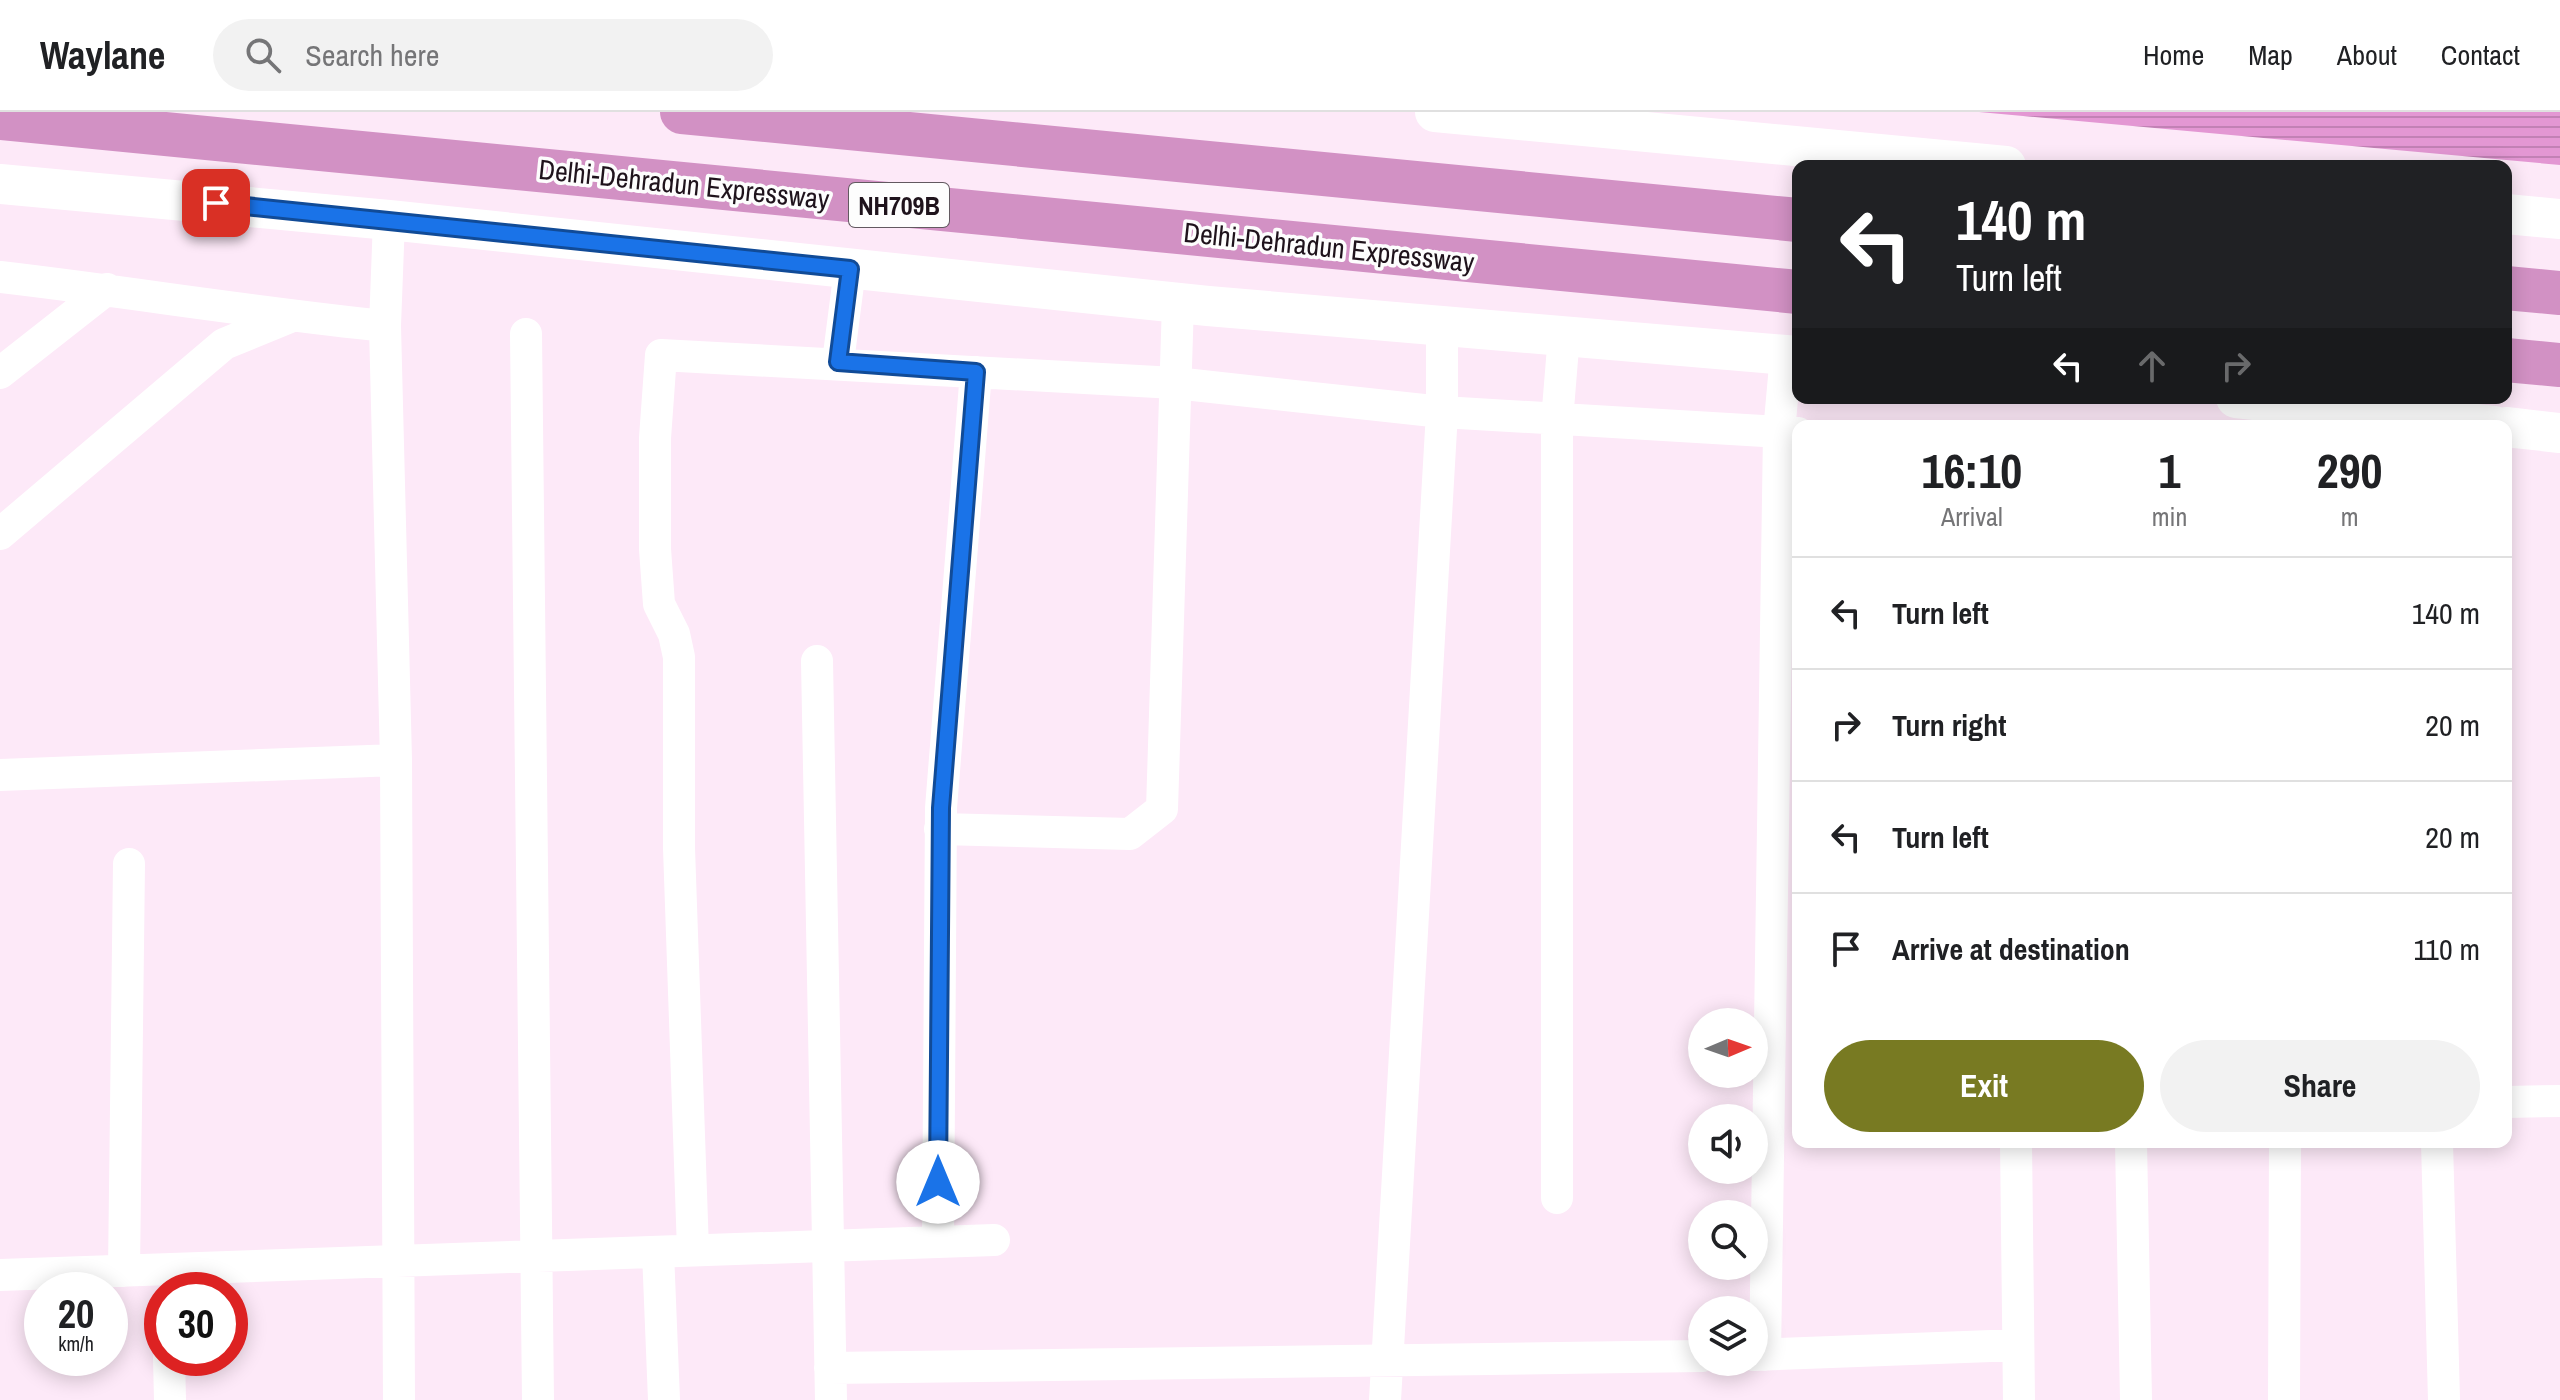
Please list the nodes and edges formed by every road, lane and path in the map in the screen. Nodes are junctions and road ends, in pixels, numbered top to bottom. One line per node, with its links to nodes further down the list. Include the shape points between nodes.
1 (682, 112): 7 (highway)
2 (1435, 112): 4 (street)
3 (0, 118): 14 (highway, Delhi-Dehradun Expressway / NH709B)
4 (1943, 160)
5 (0, 184): 9 (street)
6 (2512, 215): 8 (street)
7 (1792, 219)
8 (2560, 219)
9 (388, 239): 11 (street); 18 (street)
10 (0, 277): 12 (street)
11 (848, 286): 16 (street); 22 (street)
12 (107, 289): 17 (street); 26 (street)
13 (2512, 289): 15 (highway)
14 (1792, 291)
15 (2560, 293)
16 (1177, 316): 20 (street); 27 (street)
17 (290, 317): 18 (street); 36 (street, via 224,344)
18 (385, 317): 38 (street)
19 (526, 334): 54 (street)
20 (1441, 341): 21 (street); 30 (street)
21 (1563, 349): 28 (street); 31 (street)
22 (839, 354): 25 (street); 52 (street, via 661,355 655,549 659,604 679,657 679,848)
23 (2512, 361): 24 (highway)
24 (2560, 365)
25 (976, 372): 27 (street); 40 (street)
26 (0, 373)
27 (1175, 377): 30 (street); 40 (street, via 1162,809 1130,834)
28 (1787, 398): 31 (street); 60 (street)
29 (2260, 404): 32 (street)
30 (1442, 408): 31 (street); 64 (street)
31 (1557, 416): 48 (street)
32 (2307, 416): 33 (street)
33 (2386, 420)
34 (2512, 428): 35 (street)
35 (2560, 433)
36 (0, 534)
37 (817, 661): 51 (street)
38 (396, 760): 39 (street); 55 (street)
39 (0, 775)
40 (940, 829): 50 (street)
41 (129, 864): 56 (street)
42 (2560, 1101): 43 (street)
43 (2512, 1102)
44 (2016, 1148): 61 (street)
45 (2131, 1148): 74 (street)
46 (2285, 1148): 75 (street)
47 (2437, 1148): 76 (street)
48 (1557, 1198)
49 (994, 1240): 50 (street)
50 (938, 1242): 51 (street)
51 (828, 1247): 52 (street); 65 (street)
52 (693, 1250): 53 (street)
53 (658, 1252): 54 (street); 70 (street)
54 (533, 1258): 55 (street); 69 (street)
55 (399, 1262): 57 (street); 68 (street)
56 (124, 1271): 58 (street); 59 (street)
57 (248, 1274)
58 (0, 1275)
59 (144, 1275)
60 (1762, 1296)
61 (2018, 1345): 62 (street); 73 (street)
62 (1768, 1355)
63 (1688, 1356): 64 (street)
64 (1387, 1362): 65 (street); 72 (street)
65 (830, 1368): 71 (street)
66 (169, 1376): 67 (street)
67 (170, 1400)
68 (399, 1400)
69 (538, 1400)
70 (664, 1400)
71 (831, 1400)
72 (1385, 1400)
73 (2019, 1400)
74 (2136, 1400)
75 (2284, 1400)
76 (2444, 1400)

